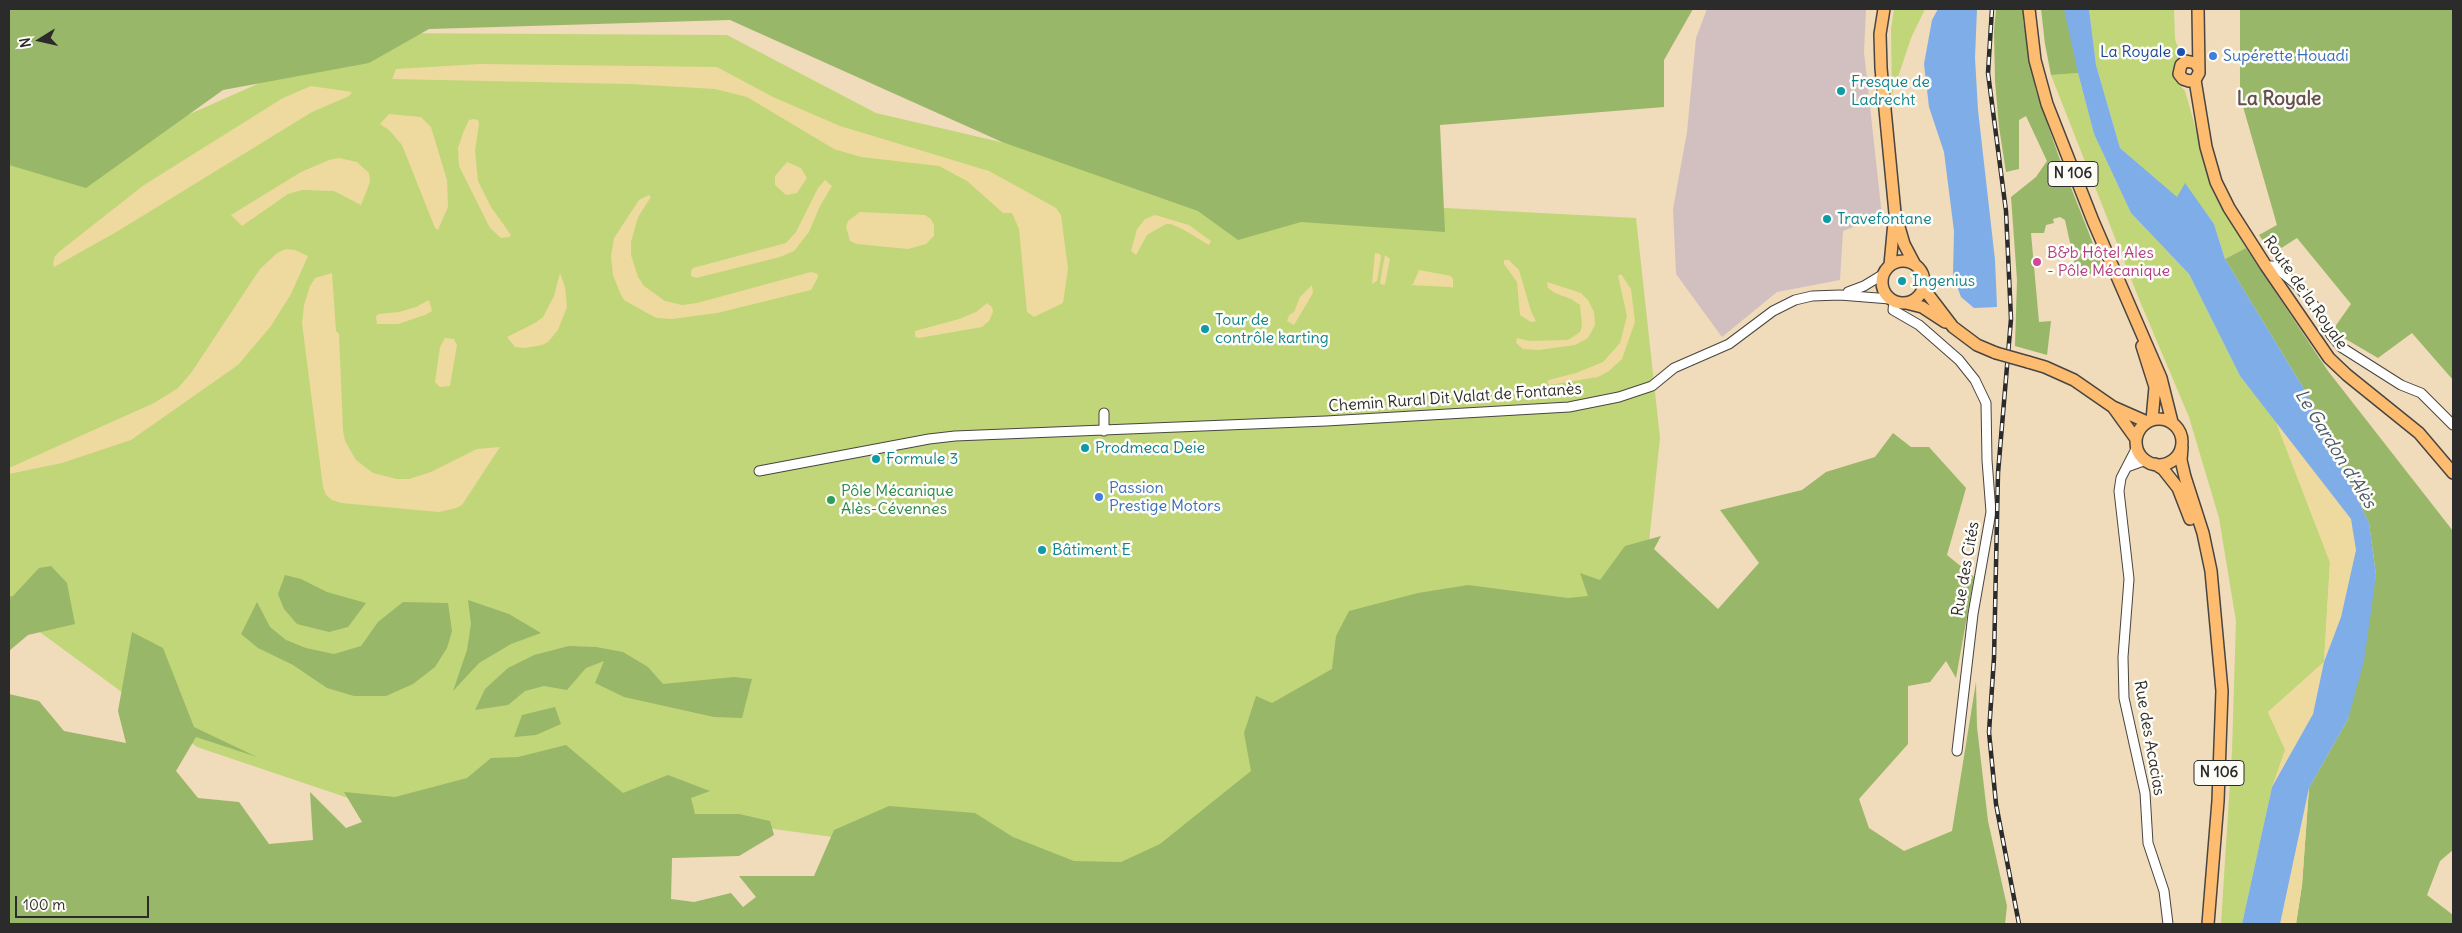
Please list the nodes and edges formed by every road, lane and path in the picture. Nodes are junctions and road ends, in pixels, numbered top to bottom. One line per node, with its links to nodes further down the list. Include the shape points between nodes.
1 (1884, 9): 6 (main road, via 1880,34 1881,68)
2 (2029, 9): 15 (main road, N 106, via 2035,60 2066,157)
3 (2198, 9): 4 (main road, via 2199,38)
4 (2194, 64): 5 (main road, via 2199,73); 5 (main road, via 2180,65 2178,71 2180,77)
5 (2190, 80): 9 (main road, Route de la Royale, via 2216,182)
6 (1895, 213): 7 (main road, via 1904,244); 8 (main road)
7 (1914, 263): 8 (main road, via 1902,260); 11 (main road, via 1923,273)
8 (1890, 265): 10 (main road)
9 (2266, 266): 20 (street, via 2274,266 2297,285 2341,347 2401,385 2421,393); 27 (main road, Route de la Royale, via 2333,362 2419,433)
10 (1882, 275): 12 (street, Chemin Rural Dit Valat de Fontanès); 13 (main road, via 1882,286)
11 (1924, 289): 13 (main road, via 1915,300); 14 (main road)
12 (1840, 295): 13 (street, Chemin Rural Dit Valat de Fontanès); 21 (street, Chemin Rural Dit Valat de Fontanès, via 1812,296 1787,304 1728,344 1679,365 1652,386 1593,404 1510,412)
13 (1897, 301): 14 (main road, via 1922,307); 29 (street, Rue des Cités, via 1893,310 1923,328 1959,360 1982,392 1988,414 1991,512 1973,614)
14 (1953, 327): 16 (main road, bridge, via 1977,346 2074,380)
15 (2140, 332): 18 (main road, N 106, via 2154,387); 19 (main road, N 106, via 2161,378)
16 (2113, 408): 18 (main road); 22 (main road)
17 (1104, 413): 21 (street)
18 (2150, 421): 19 (main road, via 2162,418); 22 (main road, via 2142,426)
19 (2172, 422): 23 (main road, via 2181,433)
20 (2453, 425)
21 (1104, 431): 26 (street, Chemin Rural Dit Valat de Fontanès, via 939,437)
22 (2136, 443): 24 (main road); 25 (street, Rue des Acacias)
23 (2182, 447): 24 (main road, via 2169,463); 28 (main road, N 106, via 2181,460 2211,571)
24 (2150, 462): 25 (street); 28 (main road, N 106, via 2163,469 2178,488 2188,511 2206,569)
25 (2127, 467): 30 (street, Rue des Acacias, via 2119,491 2129,579 2123,657 2124,698 2145,793 2148,844 2164,891)
26 (759, 471)
27 (2453, 473)
28 (2217, 622): 31 (main road, N 106, via 2222,691 2216,843)
29 (1957, 751)
30 (2168, 924)
31 (2208, 924)

